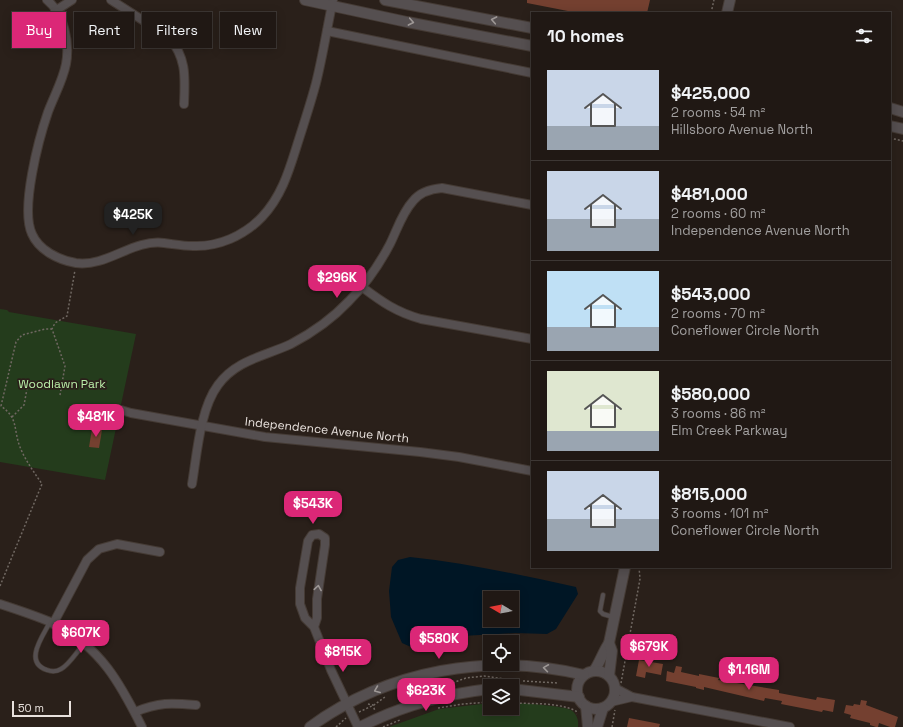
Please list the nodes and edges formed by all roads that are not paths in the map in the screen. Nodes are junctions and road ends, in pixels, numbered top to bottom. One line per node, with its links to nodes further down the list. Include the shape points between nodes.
1 (47, 0): 8 (street)
2 (72, 0): 8 (street)
3 (111, 0): 14 (street, via 168,37 176,46 184,67)
4 (305, 0): 7 (street)
5 (385, 0): 10 (street, one-way to 5)
6 (730, 0): 9 (street)
7 (332, 3): 11 (street); 12 (street, one-way to 12)
8 (55, 11): 11 (street, via 66,34 66,65 48,111 39,144 28,212 32,234 40,245 49,253 77,263 110,258 146,243 211,246 243,233 257,222 280,193 287,176 316,84)
9 (727, 12)
10 (531, 28)
11 (327, 31): 13 (street)
12 (531, 46)
13 (531, 73)
14 (184, 104)
15 (891, 108): 16 (street)
16 (903, 112)
17 (891, 126): 18 (street)
18 (903, 129)
19 (531, 205): 20 (street, via 442,188 432,189 412,201 378,266)
20 (362, 287): 21 (street, via 404,314); 23 (street, via 330,318 311,332 291,344 238,365 227,374 210,399)
21 (531, 339)
22 (121, 410): 23 (street, Independence Avenue North)
23 (202, 426): 24 (street, Independence Avenue North, via 265,437 436,454); 25 (street)
24 (531, 470)
25 (192, 484)
26 (160, 552): 31 (street, via 117,544 99,549 87,560)
27 (625, 568): 30 (street)
28 (603, 595): 30 (lane, via 600,611)
29 (0, 604): 31 (street)
30 (615, 617): 34 (street)
31 (52, 623): 33 (street); 33 (lane, via 36,648 35,659 40,668 54,672 62,669)
32 (314, 626): 32 (street, one-way to 32, via 325,545 325,538 319,534 312,535 308,541 300,588 300,604 305,618); 43 (street)
33 (84, 643): 47 (street, via 116,679)
34 (609, 643): 35 (street); 37 (street, via 612,651)
35 (594, 671): 36 (street); 37 (street)
36 (584, 675): 41 (street, via 578,686); 43 (street, one-way to 43, via 541,667 469,666 402,680)
37 (609, 676): 38 (street)
38 (618, 687): 42 (street); 44 (street)
39 (483, 690): 50 (street, via 414,704)
40 (519, 690): 41 (street)
41 (579, 697): 46 (street)
42 (632, 697): 44 (street); 53 (street)
43 (346, 704): 49 (street); 50 (street)
44 (610, 704): 46 (street, via 592,708); 52 (street)
45 (196, 705): 47 (street, via 166,703)
46 (586, 706): 51 (street)
47 (135, 712): 48 (street)
48 (142, 727)
49 (310, 727)
50 (359, 727)
51 (588, 727)
52 (597, 727)
53 (790, 727)

